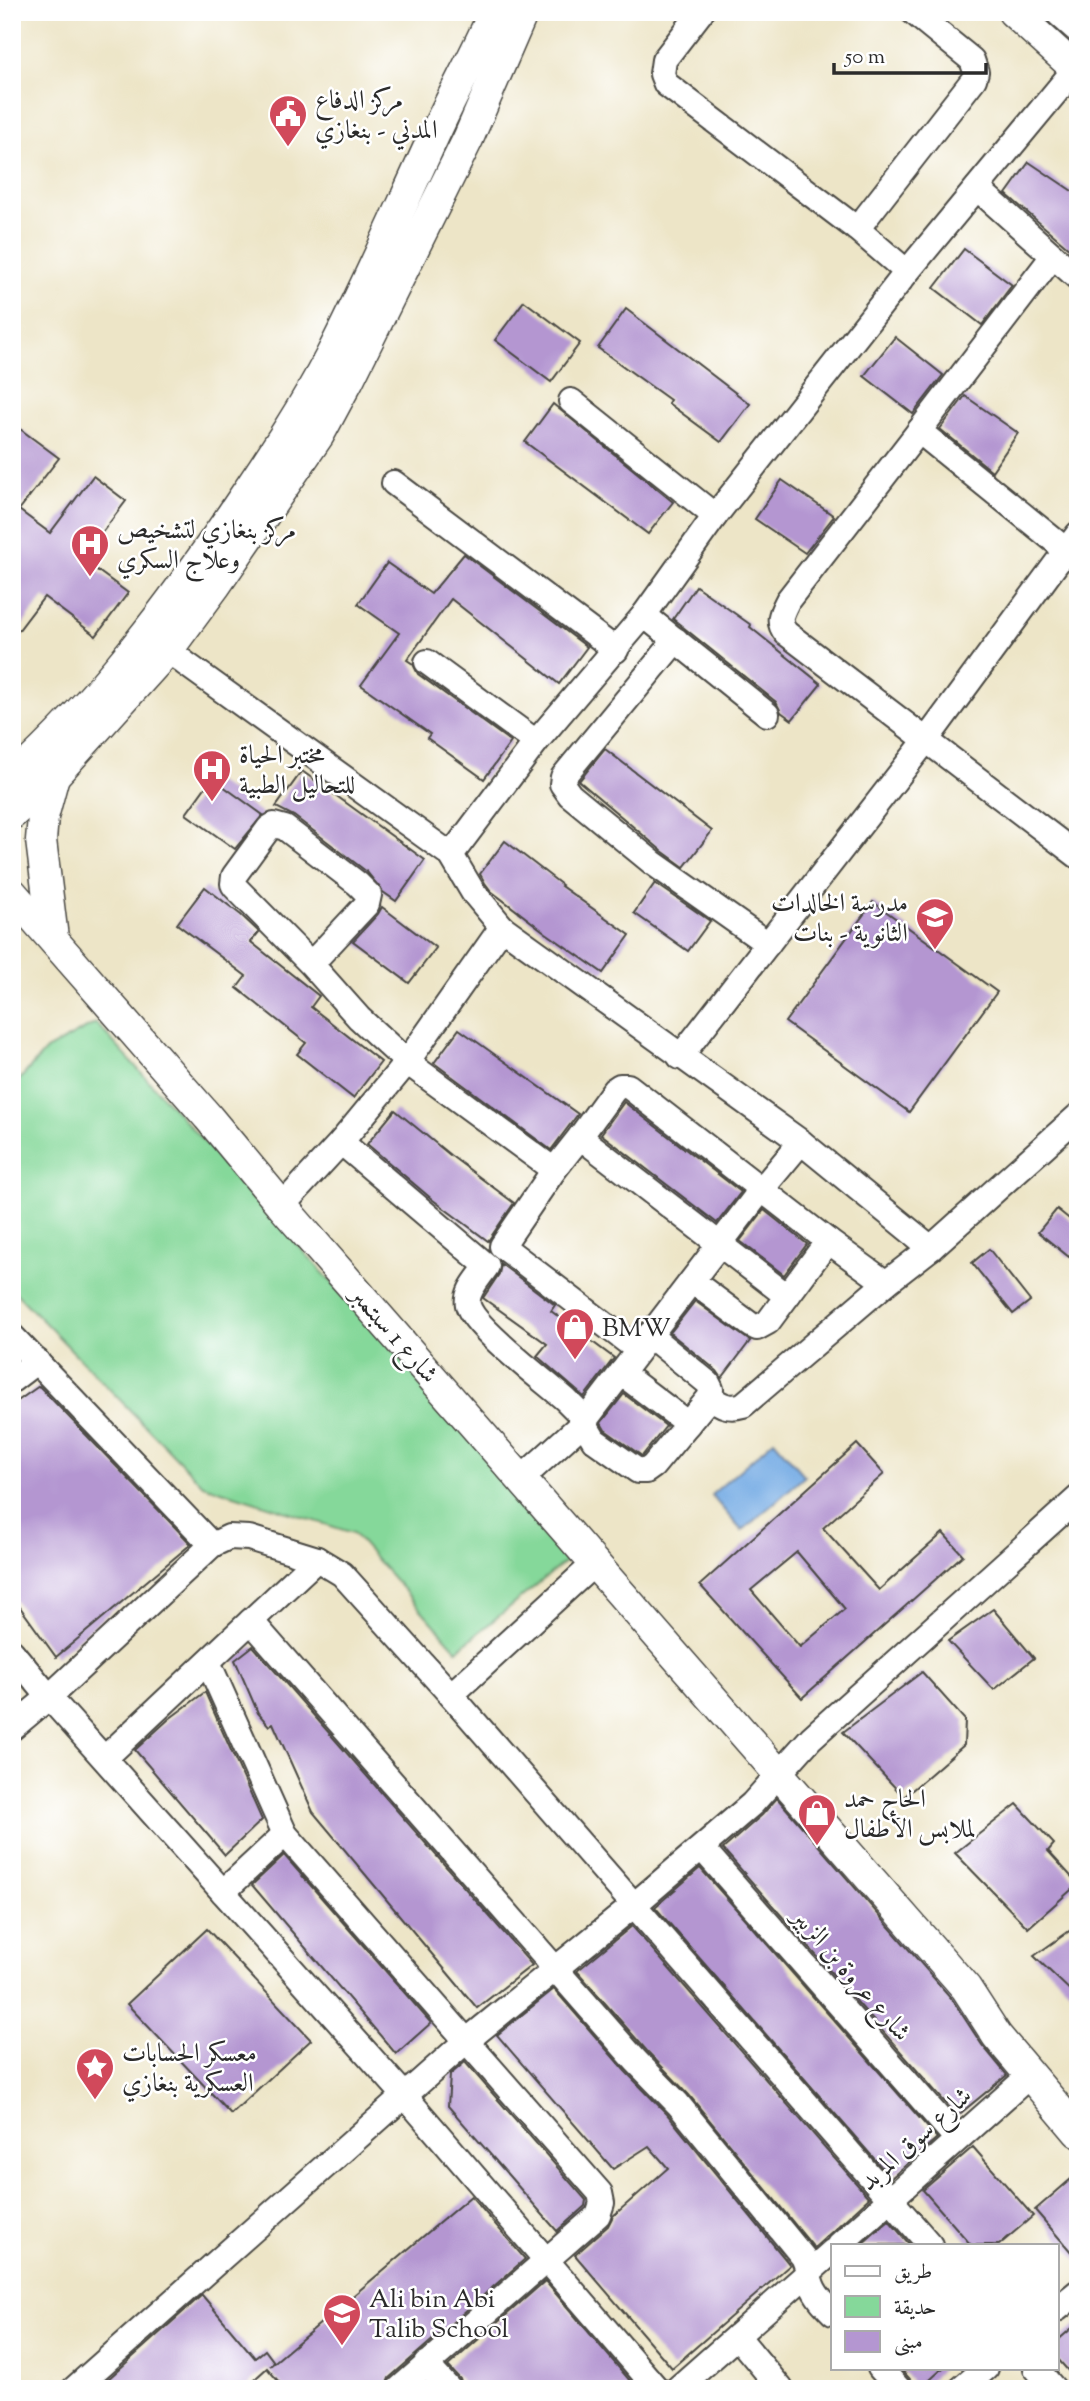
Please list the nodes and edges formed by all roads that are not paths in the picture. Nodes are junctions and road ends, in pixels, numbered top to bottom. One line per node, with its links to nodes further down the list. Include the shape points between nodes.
1 (494, 12): 27 (main road, via 329,359 274,452 203,558 126,658)
2 (523, 12): 21 (main road, via 468,139 319,435)
3 (701, 12): 10 (street, via 664,61 666,84)
4 (913, 12): 10 (street, via 972,60 976,72)
5 (1013, 12): 8 (main road)
6 (1061, 12): 7 (main road)
7 (1078, 27)
8 (1076, 70): 9 (street)
9 (977, 188): 11 (street); 12 (street)
10 (858, 229): 12 (street)
11 (1053, 256): 13 (street); 15 (street)
12 (907, 272): 17 (street)
13 (1078, 278)
14 (571, 401): 17 (street)
15 (919, 431): 18 (street); 25 (street, via 788,600 780,626)
16 (394, 483): 22 (street)
17 (715, 516): 19 (street)
18 (1072, 542): 25 (street)
19 (644, 615): 20 (street); 22 (street)
20 (676, 640): 24 (street); 35 (street, via 562,784 653,863)
21 (168, 649): 28 (main road); 30 (street)
22 (616, 649): 26 (street)
23 (427, 662): 26 (street)
24 (767, 714)
25 (927, 739): 31 (street); 35 (street)
26 (536, 742): 30 (street)
27 (15, 776)
28 (54, 776): 29 (main road); 34 (main road, via 41,840)
29 (12, 814)
30 (451, 855): 33 (street)
31 (1078, 856)
32 (12, 892): 34 (main road, شارع 1 سبتمبر)
33 (502, 927): 37 (street); 38 (street)
34 (53, 938): 45 (main road, شارع 1 سبتمبر)
35 (768, 944): 37 (street)
36 (312, 964): 36 (street, via 367,904 369,895 285,828 274,825 234,876 233,884); 38 (street, via 359,1018)
37 (680, 1057): 42 (street)
38 (407, 1062): 41 (street); 43 (street)
39 (1078, 1116): 49 (street)
40 (580, 1138): 43 (street); 44 (street, via 614,1090 628,1086); 48 (street)
41 (341, 1142): 45 (street); 50 (street)
42 (801, 1142): 44 (street); 49 (street)
43 (554, 1170): 47 (street)
44 (761, 1190): 46 (street); 48 (street)
45 (282, 1206): 62 (main road, شارع 1 سبتمبر)
46 (828, 1241): 52 (street); 53 (street)
47 (502, 1246): 50 (street); 55 (street)
48 (720, 1246): 51 (street); 53 (street)
49 (931, 1248): 52 (street)
50 (487, 1266): 60 (street, via 469,1293 474,1317 566,1400)
51 (692, 1281): 53 (street, via 757,1328 768,1322); 55 (street)
52 (886, 1283): 59 (street, via 743,1405 730,1408)
53 (787, 1296)
54 (12, 1336): 56 (street)
55 (644, 1343): 57 (street); 59 (street, via 708,1383)
56 (37, 1361): 58 (street); 64 (street)
57 (621, 1373): 60 (street); 61 (street)
58 (12, 1380)
59 (710, 1397): 61 (street)
60 (583, 1423): 61 (street, via 594,1440 638,1471 653,1466); 62 (street)
61 (688, 1424)
62 (521, 1479): 66 (main road, شارع 1 سبتمبر)
63 (1078, 1498): 74 (street, via 811,1738)
64 (212, 1545): 65 (street, via 229,1537 249,1538); 71 (street)
65 (317, 1559): 67 (street); 70 (street, via 342,1574)
66 (595, 1563): 70 (street); 74 (main road, شارع 1 سبتمبر)
67 (251, 1621): 69 (street); 79 (street)
68 (12, 1652): 71 (street)
69 (208, 1662): 73 (street); 75 (street)
70 (451, 1695): 78 (street)
71 (48, 1697): 72 (street); 73 (street)
72 (12, 1728)
73 (105, 1758): 77 (street)
74 (779, 1775): 76 (street); 80 (main road, شارع 1 سبتمبر)
75 (285, 1834): 77 (street); 81 (street)
76 (702, 1848): 78 (street); 86 (street, شارع عروة بن الزبير)
77 (223, 1892): 83 (street)
78 (633, 1906): 79 (street); 87 (street)
79 (556, 1969): 81 (street); 92 (street, via 678,2104 794,2245)
80 (966, 1988): 82 (main road); 84 (main road, via 1011,2026)
81 (465, 2042): 83 (street); 91 (street, via 600,2193 598,2215)
82 (1030, 2075): 85 (main road); 86 (street, شارع سوق المربد)
83 (405, 2096): 91 (street); 101 (street)
84 (1078, 2100)
85 (1078, 2132)
86 (957, 2139): 87 (street, شارع سوق المربد)
87 (890, 2200): 88 (street, شارع سوق المربد); 89 (street)
88 (840, 2244)
89 (929, 2244)
90 (831, 2252): 92 (street)
91 (547, 2260): 97 (street); 104 (street)
92 (810, 2271): 95 (street, via 815,2294); 96 (street)
93 (1078, 2292): 94 (street)
94 (1058, 2308)
95 (831, 2312)
96 (737, 2336): 105 (street); 106 (street)
97 (426, 2364): 102 (street); 103 (street)
98 (882, 2370): 107 (street)
99 (984, 2370): 108 (street)
100 (1038, 2370): 109 (street)
101 (74, 2389)
102 (399, 2389)
103 (449, 2389)
104 (657, 2389)
105 (677, 2389)
106 (781, 2389)
107 (899, 2389)
108 (961, 2389)
109 (1054, 2389)

